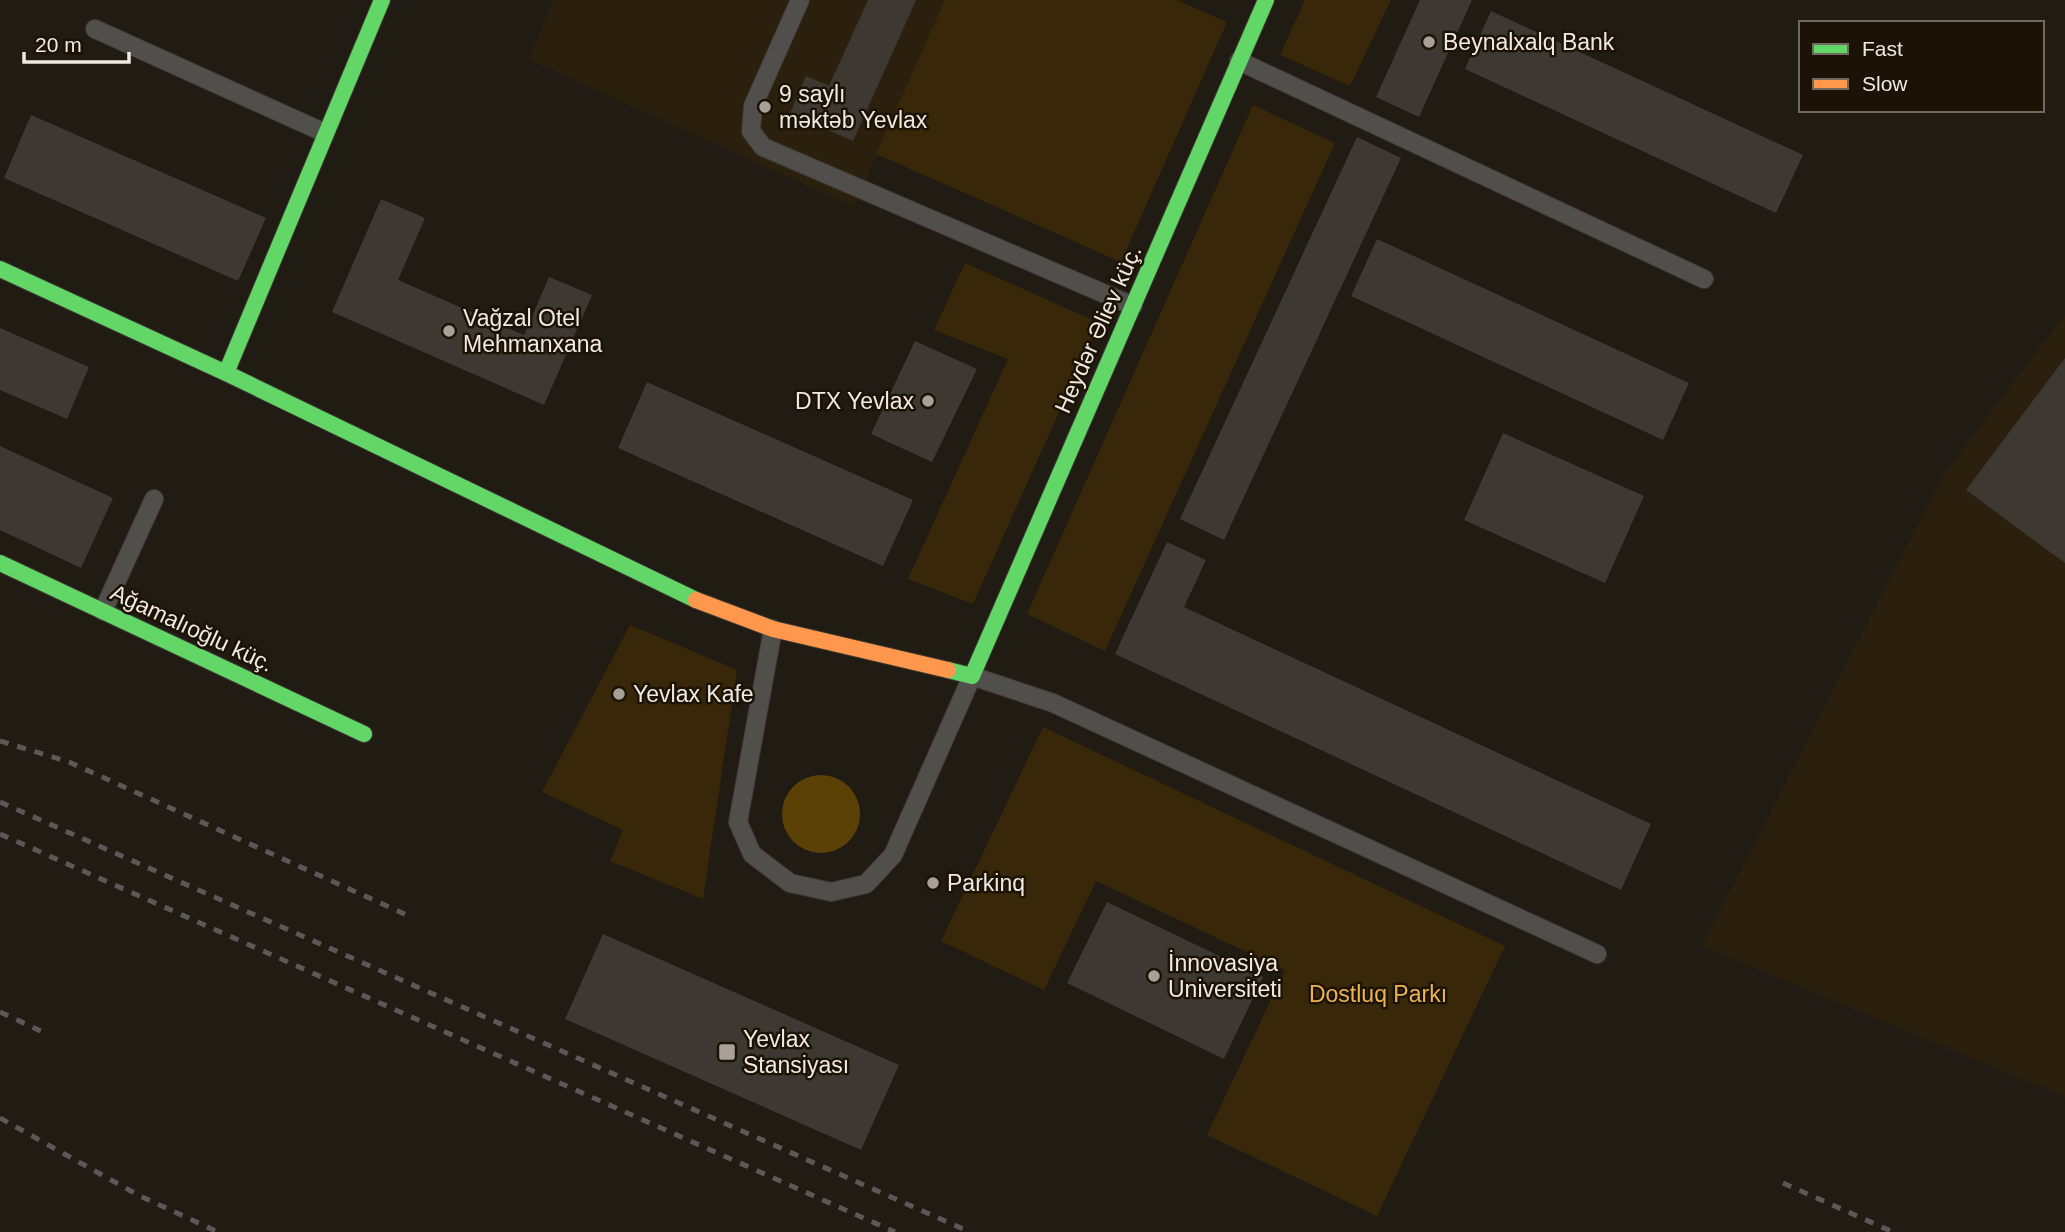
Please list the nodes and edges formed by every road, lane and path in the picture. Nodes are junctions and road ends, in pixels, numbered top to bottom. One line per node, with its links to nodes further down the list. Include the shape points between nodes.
1 (382, 0): 6 (street)
2 (800, 0): 9 (lane, via 753,106 751,131 763,147)
3 (1266, 0): 5 (street, Heydər Əliev küç.)
4 (95, 30): 6 (lane)
5 (1240, 61): 8 (lane); 9 (street, Heydər Əliev küç.)
6 (325, 133): 10 (street)
7 (0, 268): 10 (street)
8 (1704, 279)
9 (1133, 306): 15 (street, Heydər Əliev küç.)
10 (226, 373): 14 (street, via 705,605)
11 (154, 499): 13 (lane)
12 (0, 563): 13 (street, Ağamalıoğlu küç.)
13 (103, 611): 16 (street, Ağamalıoğlu küç.)
14 (773, 629): 15 (street); 15 (lane, via 738,822 752,854 790,883 831,892 866,884 893,855)
15 (972, 676): 17 (lane, via 1053,703)
16 (365, 734)
17 (1597, 954)

